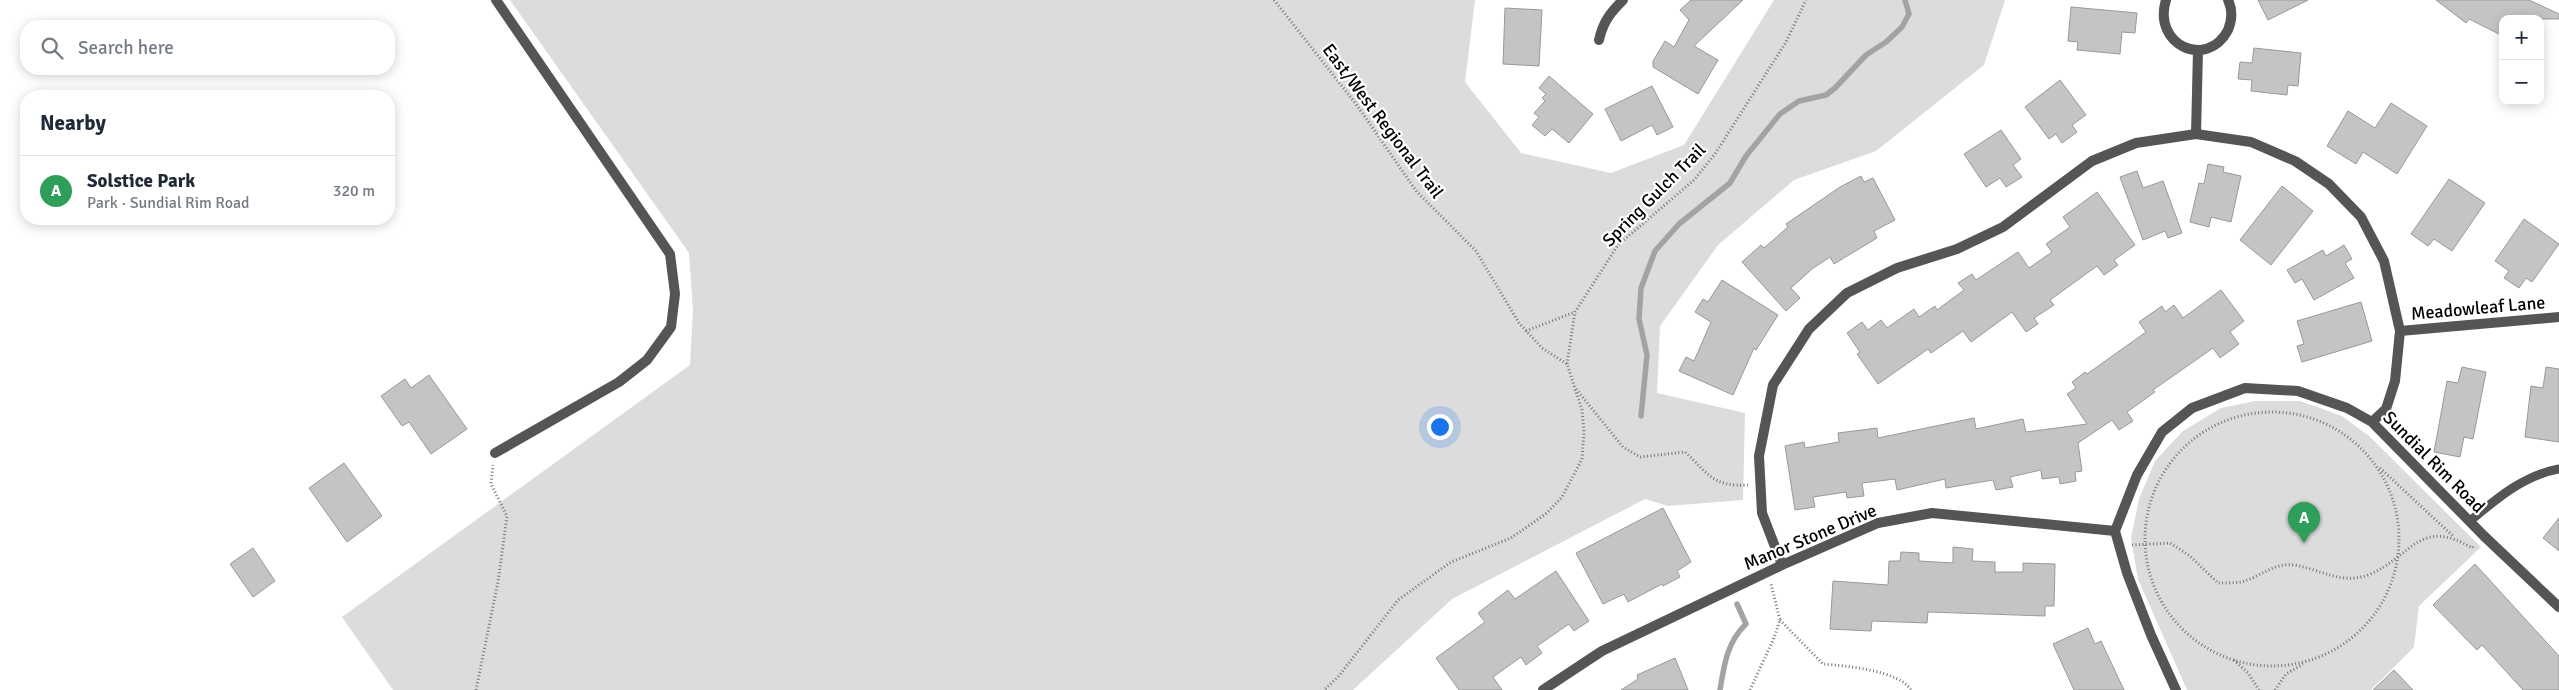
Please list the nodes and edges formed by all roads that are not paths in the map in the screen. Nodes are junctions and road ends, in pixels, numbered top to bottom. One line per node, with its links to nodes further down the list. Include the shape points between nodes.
1 (496, 0): 11 (street, via 670,254 675,294 671,327 648,360 619,382)
2 (1623, 0): 5 (street, via 1609,14)
3 (2166, 0): 6 (street, via 2162,11 2163,24 2169,36 2178,44)
4 (2228, 0): 6 (street, via 2231,23 2223,39)
5 (1599, 40)
6 (2198, 50): 7 (street)
7 (2196, 134): 9 (street, via 2252,142 2295,161 2328,184 2361,217 2384,261); 15 (street, via 2136,143 2092,161 2004,227 1958,249 1898,268 1848,294 1809,329 1773,385 1759,456 1762,513)
8 (2559, 317): 9 (street, Meadowleaf Lane)
9 (2400, 331): 10 (street, via 2395,381 2386,409)
10 (2372, 422): 13 (street, Sundial Rim Road); 14 (street, Sundial Rim Road, via 2347,408 2298,391 2245,388 2192,408 2162,432 2136,476)
11 (494, 453)
12 (2559, 469): 13 (lane, via 2524,481 2498,497)
13 (2470, 521): 16 (street, Sundial Rim Road)
14 (2115, 531): 15 (street, Manor Stone Drive, via 1932,513 1878,523); 18 (street, via 2127,573)
15 (1782, 565): 17 (street, Manor Stone Drive, via 1602,650)
16 (2559, 607)
17 (1543, 690)
18 (2176, 690)

